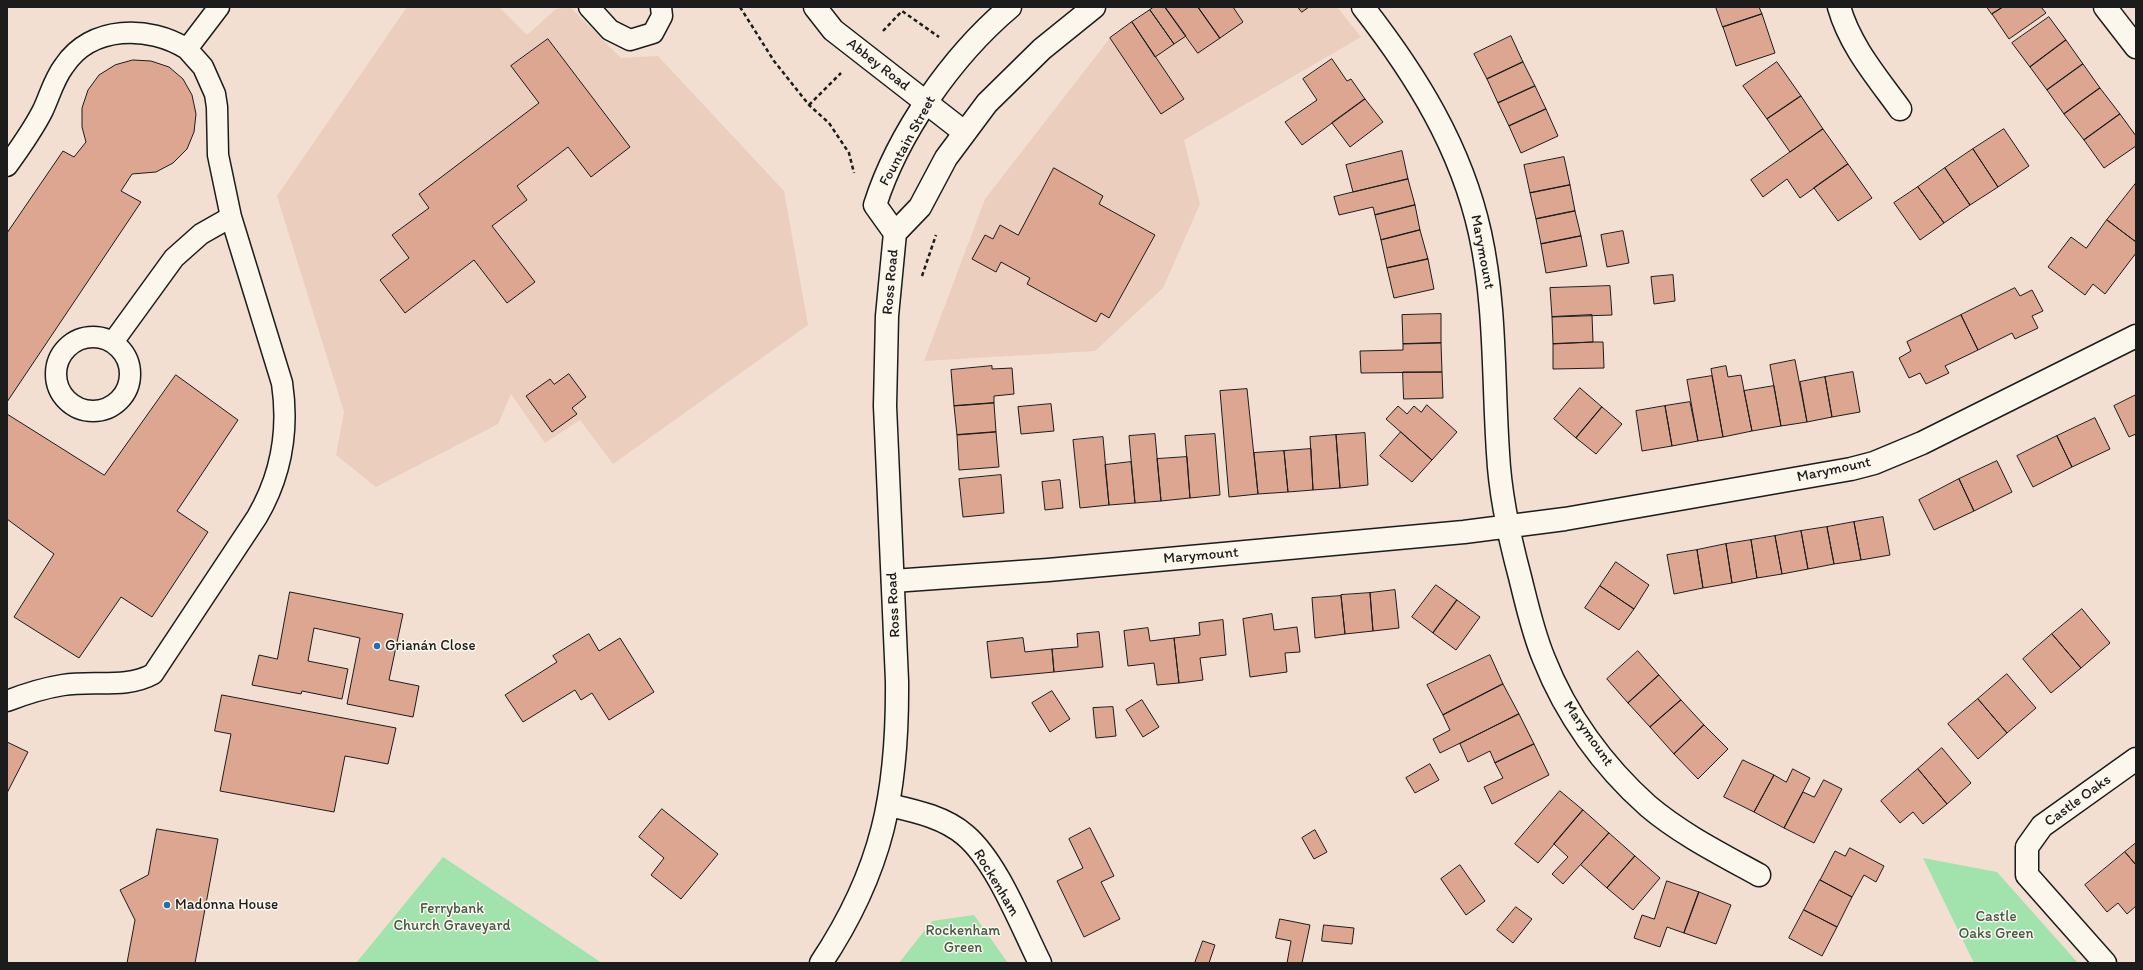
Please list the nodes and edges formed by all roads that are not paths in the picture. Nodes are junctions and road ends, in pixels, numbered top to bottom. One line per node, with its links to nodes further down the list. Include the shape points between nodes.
1 (219, 7): 11 (lane)
2 (589, 7): 3 (lane, via 610,30 630,40 653,33 662,16)
3 (660, 7)
4 (815, 7): 12 (street, Abbey Road, via 833,30)
5 (1010, 7): 12 (street, Fountain Street, via 979,35)
6 (1094, 7): 14 (street, via 1016,73)
7 (1363, 7): 20 (street, Marymount, via 1408,69 1437,115 1465,180 1475,212 1485,255 1492,305 1498,452)
8 (1839, 7): 13 (street, via 1850,36)
9 (2105, 7): 10 (street)
10 (2136, 48)
11 (187, 49): 15 (lane, via 159,36 124,32 106,36 75,53 64,65 35,125); 16 (lane, via 203,67 215,94 218,155)
12 (927, 103): 14 (street, Abbey Road); 17 (street, Fountain Street, via 883,182 875,205)
13 (1900, 110)
14 (964, 132): 17 (street, via 946,158 920,207)
15 (7, 166)
16 (230, 217): 19 (lane, via 201,234 174,258); 22 (lane, via 277,364 284,401 284,432 280,457 268,499 153,674 143,680 129,682 63,685)
17 (896, 233): 21 (street, Ross Road, via 887,316 885,406)
18 (2136, 336): 20 (street, Marymount, via 1922,443 1874,463)
19 (114, 342)
20 (1508, 527): 21 (street, Marymount, via 1071,568); 25 (street, Marymount, via 1543,658 1563,700 1590,741 1618,776 1649,806 1690,836)
21 (893, 581): 24 (street, Ross Road, via 897,715)
22 (7, 701)
23 (2136, 759): 28 (street, Castle Oaks, via 2042,826 2027,847 2027,875)
24 (889, 805): 26 (street, Ross Road, via 862,893); 27 (street, Rockenham, via 951,825 970,841 996,876)
25 (1759, 875)
26 (821, 963)
27 (1040, 963)
28 (2105, 963)

